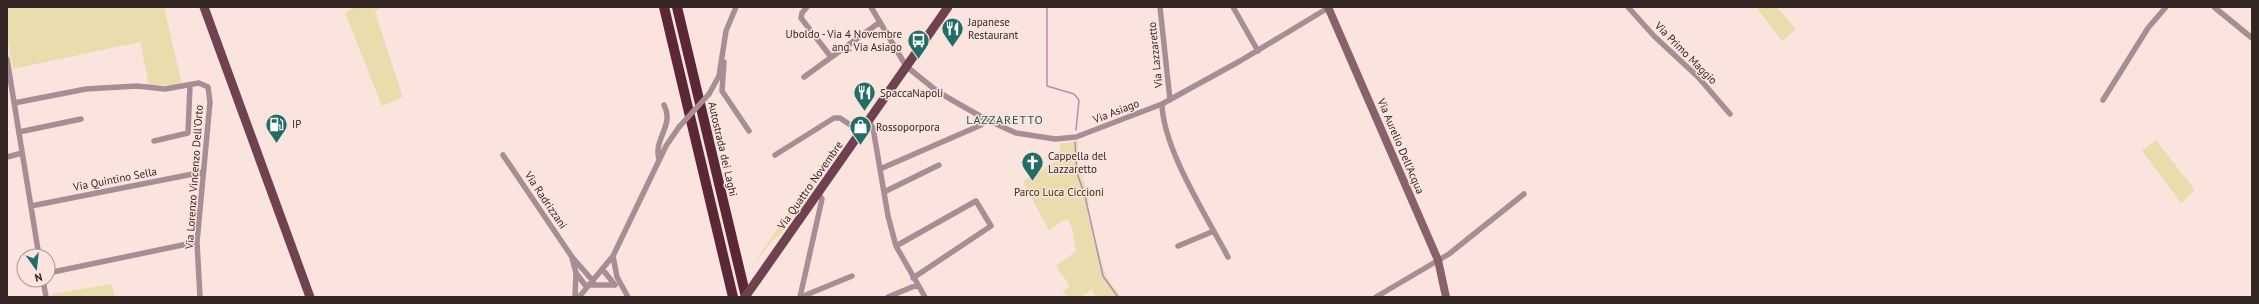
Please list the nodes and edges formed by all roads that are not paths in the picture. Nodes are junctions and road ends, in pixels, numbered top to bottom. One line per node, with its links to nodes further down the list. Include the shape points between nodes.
1 (204, 7): 69 (main road)
2 (664, 7): 72 (highway)
3 (677, 7): 73 (highway, Autostrada dei Laghi)
4 (736, 7): 17 (street, via 726,32)
5 (807, 7): 18 (street, via 801,18)
6 (871, 7): 14 (street)
7 (948, 7): 20 (main road, Via Quattro Novembre)
8 (1160, 7): 24 (street, Via Lazzaretto)
9 (1233, 7): 16 (street)
10 (1628, 7): 29 (street, Via Primo Maggio, via 1654,36 1698,77)
11 (2166, 7): 25 (street, via 2148,28)
12 (2214, 7): 15 (street)
13 (1328, 8): 16 (street, Via Asiago); 57 (street, Via Aurelio Dell'Acqua)
14 (880, 22): 18 (street); 20 (street)
15 (2252, 38)
16 (1258, 51): 24 (street, Via Asiago)
17 (722, 54): 33 (street, via 725,69 722,91); 41 (street, bridge, via 719,76 709,94 679,127)
18 (832, 57): 21 (street)
19 (7, 59): 22 (street)
20 (906, 66): 31 (street, Via Asiago, via 953,102); 32 (main road, Via Quattro Novembre)
21 (804, 77)
22 (9, 82): 26 (street)
23 (190, 85): 26 (street, via 166,89 137,86 86,89); 36 (street, via 188,133); 44 (street, Via Lorenzo Vincenzo Dell'Orto, via 204,84 208,87 210,102)
24 (1170, 100): 27 (street, Via Asiago)
25 (2103, 100)
26 (14, 103): 34 (street)
27 (1162, 104): 31 (street, Via Asiago, via 1069,139 1029,136); 49 (street, via 1163,123 1174,154)
28 (664, 105): 41 (street, via 668,121 657,146)
29 (1730, 114)
30 (81, 119): 34 (street)
31 (987, 120): 43 (street)
32 (869, 121): 35 (main road, Via Quattro Novembre); 43 (street, via 873,128)
33 (750, 131)
34 (19, 132): 37 (street)
35 (861, 132): 39 (street, via 840,118 834,118); 46 (main road, Via Quattro Novembre)
36 (154, 141)
37 (22, 153): 40 (street); 48 (street)
38 (504, 155): 55 (street, Via Radrizzani)
39 (775, 155)
40 (7, 157)
41 (659, 159): 54 (street)
42 (939, 165): 45 (street)
43 (880, 169): 45 (street)
44 (203, 172): 48 (street, Via Quintino Sella); 50 (street, Via Lorenzo Vincenzo Dell'Orto)
45 (884, 192): 51 (street)
46 (818, 193): 73 (main road, Via Quattro Novembre, bridge); 74 (street, via 822,199)
47 (1524, 194): 57 (street, via 1460,246)
48 (31, 206): 53 (street)
49 (1214, 231): 52 (street); 56 (street)
50 (197, 242): 59 (street); 68 (street, Via Lorenzo Vincenzo Dell'Orto)
51 (896, 246): 63 (street); 63 (street, via 976,201 991,226)
52 (1178, 246)
53 (38, 248)
54 (613, 256): 58 (street); 62 (street)
55 (572, 257): 60 (street, Via Radrizzani); 64 (street, Via Radrizzani)
56 (1228, 258)
57 (1438, 260): 77 (street); 78 (street, Via Aurelio Dell'Acqua)
58 (603, 270): 62 (street, via 613,272); 64 (street); 65 (street)
59 (56, 271)
60 (576, 273): 64 (street, Via Radrizzani, via 583,284); 70 (street, Via Radrizzani)
61 (852, 276): 74 (street)
62 (617, 277): 67 (street)
63 (913, 278): 66 (street)
64 (591, 283): 65 (street); 71 (street)
65 (614, 285): 67 (street)
66 (917, 285): 75 (street); 76 (street)
67 (626, 295)
68 (200, 297)
69 (310, 297)
70 (575, 297)
71 (579, 297)
72 (733, 297)
73 (746, 297)
74 (801, 297)
75 (888, 297)
76 (925, 297)
77 (1376, 297)
78 (1446, 297)

